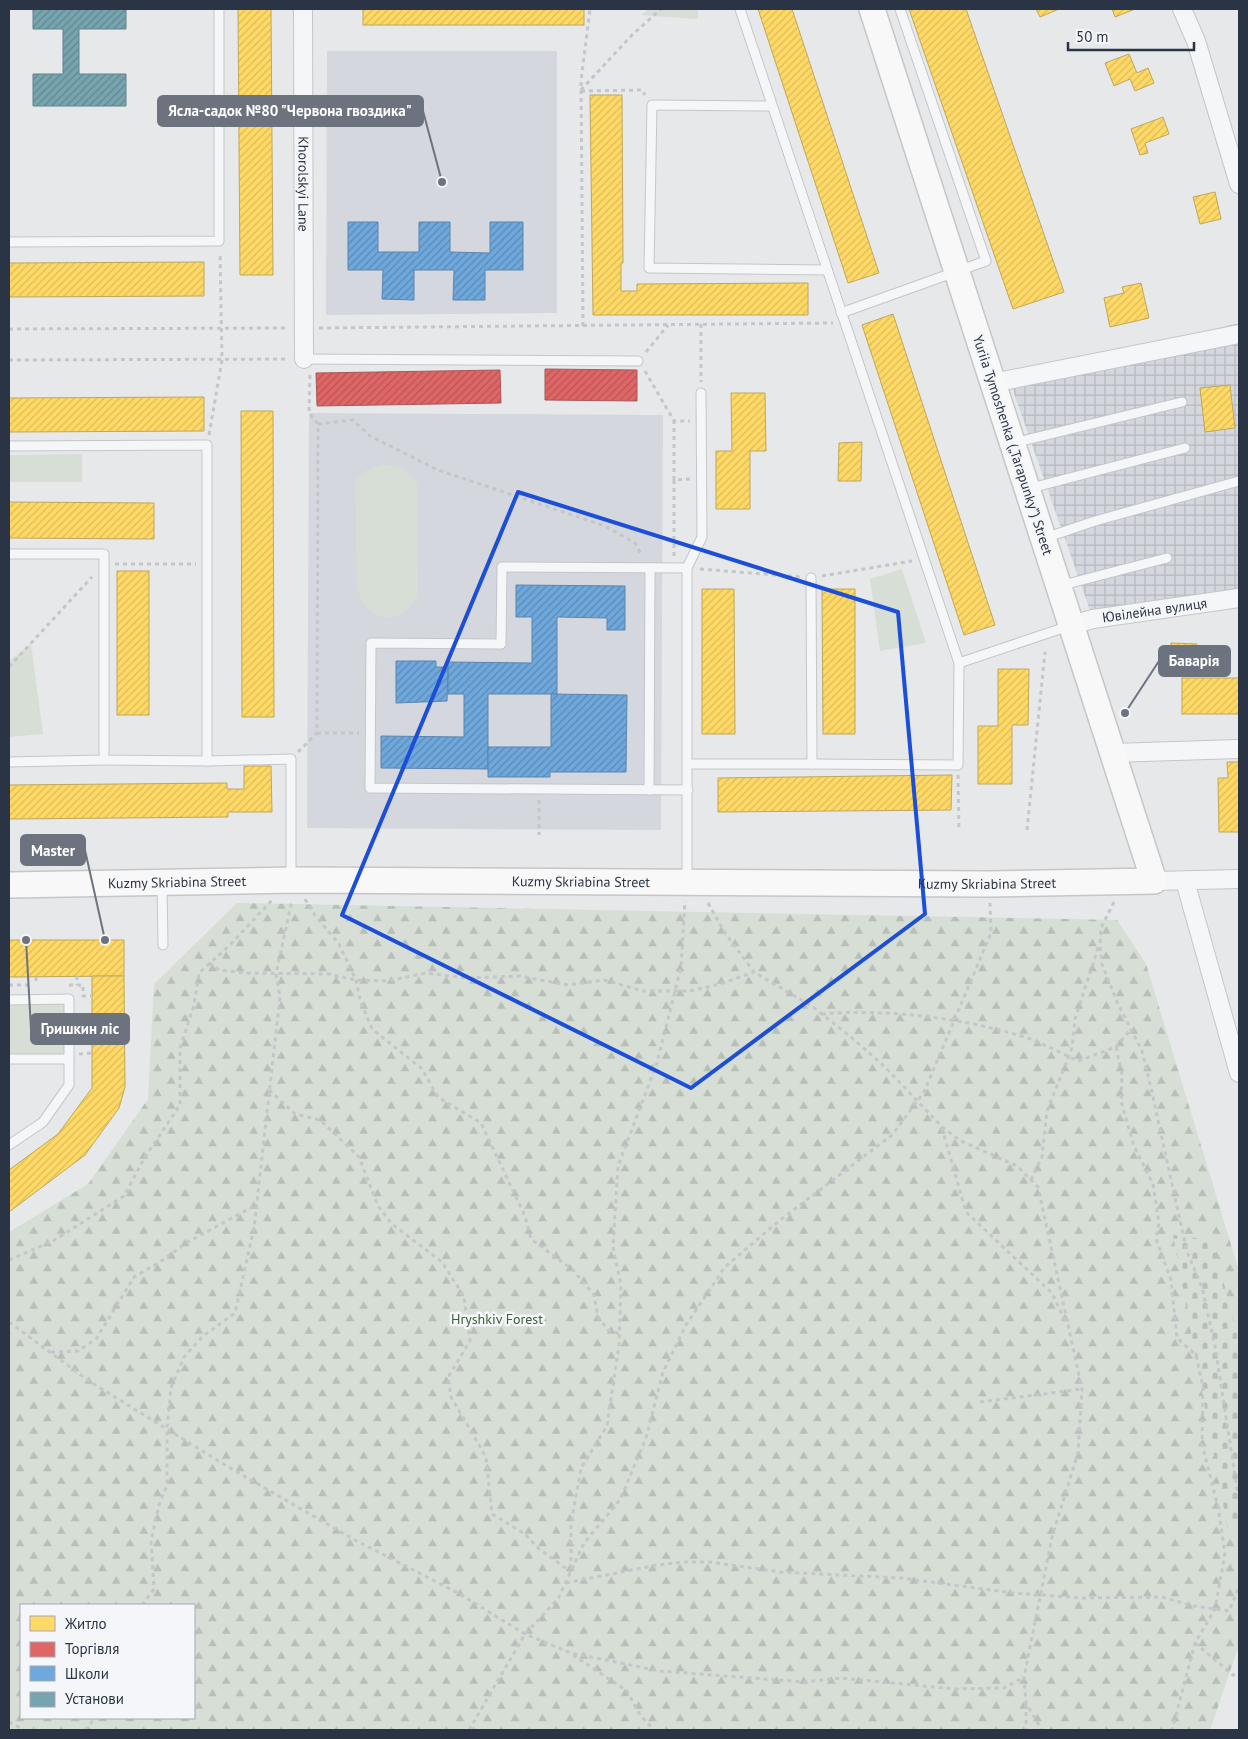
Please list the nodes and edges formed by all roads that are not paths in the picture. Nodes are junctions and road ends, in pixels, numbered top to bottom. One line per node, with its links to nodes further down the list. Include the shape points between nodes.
1 (219, 9): 9 (lane, via 219,241)
2 (303, 9): 14 (street, Khorolskyi Lane, via 304,328)
3 (740, 9): 7 (lane)
4 (872, 9): 11 (street, Yuriia Tymoshenka („Tarapunky”) Street)
5 (900, 9): 11 (lane, via 986,261)
6 (1182, 9): 8 (street, via 1196,41)
7 (772, 106): 10 (lane); 10 (lane, via 652,105 649,268)
8 (1239, 184)
9 (9, 242)
10 (827, 270): 12 (lane)
11 (957, 271): 12 (lane); 16 (street, Yuriia Tymoshenka („Tarapunky”) Street)
12 (841, 313): 33 (lane)
13 (1239, 334): 16 (street)
14 (307, 359): 15 (lane)
15 (638, 360)
16 (993, 383): 19 (street, Yuriia Tymoshenka („Tarapunky”) Street)
17 (701, 393): 28 (lane, via 702,538)
18 (1182, 402): 19 (lane)
19 (1012, 443): 23 (street, Yuriia Tymoshenka („Tarapunky”) Street)
20 (9, 446): 37 (lane, via 207,446)
21 (1185, 448): 23 (lane)
22 (1239, 481): 24 (lane)
23 (1027, 489): 24 (street, Yuriia Tymoshenka („Tarapunky”) Street)
24 (1043, 538): 30 (street, Yuriia Tymoshenka („Tarapunky”) Street)
25 (9, 554): 36 (lane, via 104,554)
26 (1167, 558): 30 (lane)
27 (650, 568): 28 (lane); 41 (lane); 41 (lane, via 502,567 501,644 371,643 370,732 370,788)
28 (687, 568): 39 (lane)
29 (810, 578): 40 (lane)
30 (1059, 586): 32 (street, Yuriia Tymoshenka („Tarapunky”) Street)
31 (1239, 598): 32 (street, Ювілейна вулиця)
32 (1071, 625): 33 (lane); 35 (street, Yuriia Tymoshenka („Tarapunky”) Street)
33 (958, 663): 40 (lane, via 958,765)
34 (1239, 749): 35 (street)
35 (1112, 753): 43 (street, Yuriia Tymoshenka („Tarapunky”) Street)
36 (104, 760): 37 (lane); 38 (lane)
37 (207, 760): 45 (lane, via 291,760)
38 (9, 762)
39 (688, 764): 40 (lane); 42 (lane)
40 (812, 764)
41 (648, 790): 42 (lane)
42 (688, 790): 46 (lane)
43 (1138, 830): 47 (street, Yuriia Tymoshenka („Tarapunky”) Street); 51 (street, via 1135,850)
44 (1239, 879): 48 (street)
45 (297, 880): 46 (street, Kuzmy Skriabina Street); 49 (street, Kuzmy Skriabina Street)
46 (688, 881): 51 (street, Kuzmy Skriabina Street, via 989,884)
47 (1154, 881): 48 (street); 51 (street, Kuzmy Skriabina Street)
48 (1185, 881): 56 (street)
49 (162, 882): 50 (street, Kuzmy Skriabina Street); 52 (lane)
50 (9, 885)
51 (1114, 891)
52 (162, 945)
53 (9, 1000): 55 (lane, via 69,999)
54 (9, 1059): 55 (lane)
55 (69, 1059): 57 (lane, via 69,1086 42,1122)
56 (1239, 1073)
57 (9, 1145)

